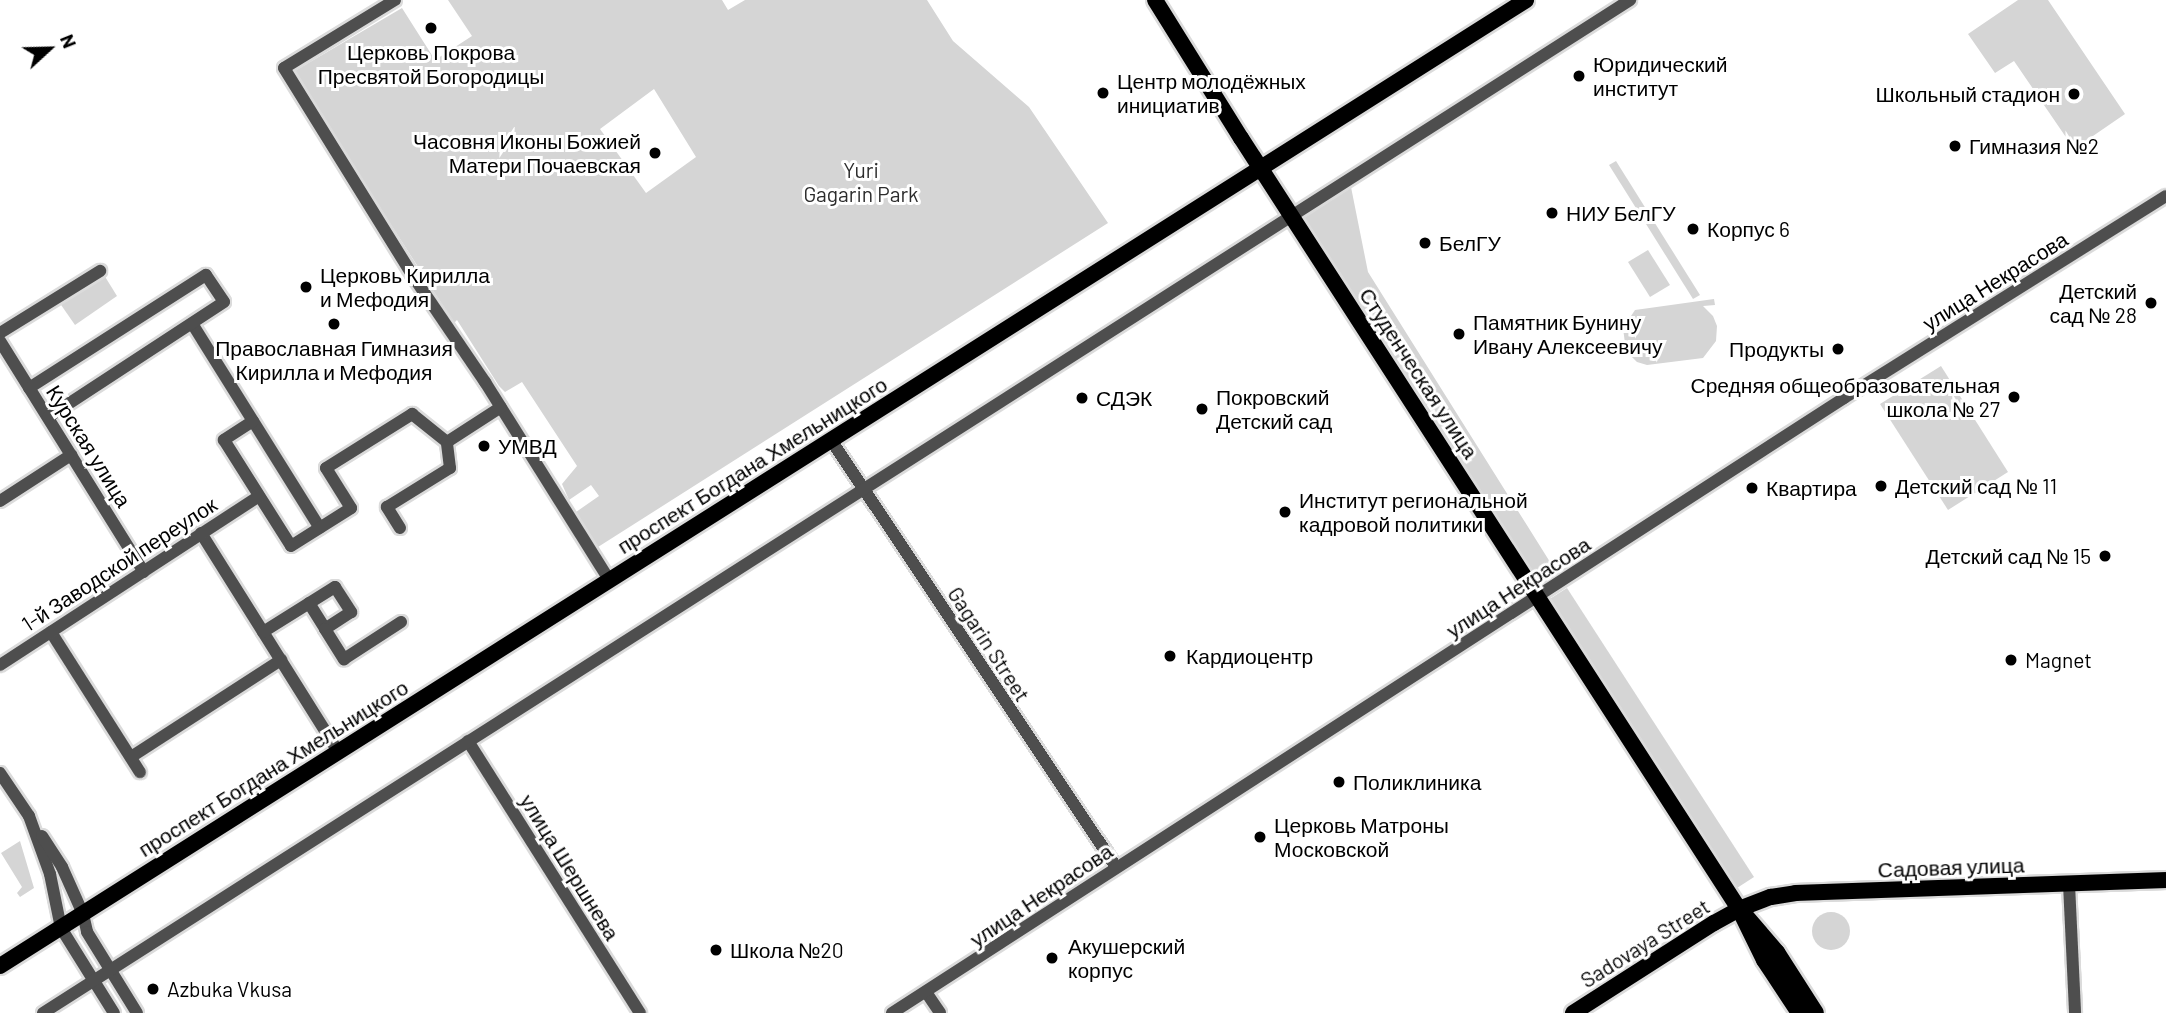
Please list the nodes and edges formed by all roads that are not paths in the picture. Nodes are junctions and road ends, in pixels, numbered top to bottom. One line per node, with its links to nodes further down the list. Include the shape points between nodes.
1 (395, 0): 13 (street, via 284,68)
2 (1155, 0): 5 (main road, Студенческая улица)
3 (1526, 0): 5 (main road, проспект Богдана Хмельницкого)
4 (1630, 0): 7 (street)
5 (1261, 168): 7 (main road, Студенческая улица); 16 (main road, проспект Богдана Хмельницкого)
6 (2166, 196): 27 (street, улица Некрасова)
7 (1292, 216): 19 (street); 27 (main road, Студенческая улица)
8 (100, 271): 10 (street)
9 (193, 325): 12 (street, via 224,302 206,275); 14 (street); 15 (street)
10 (0, 333)
11 (0, 341): 12 (street, Курская улица)
12 (29, 388): 14 (street, Курская улица)
13 (500, 407): 17 (street); 26 (street)
14 (48, 418): 18 (street, Курская улица)
15 (253, 421): 20 (street, via 224,440); 22 (street)
16 (831, 440): 19 (street, Gagarin Street); 26 (main road, проспект Богдана Хмельницкого)
17 (447, 442): 22 (street, via 412,414 326,468 351,508); 23 (street, via 450,468 387,507)
18 (71, 455): 21 (street); 25 (street, Курская улица)
19 (864, 489): 35 (street); 41 (street, Gagarin Street)
20 (259, 496): 22 (street, via 291,546); 24 (street, 1-й Заводской переулок)
21 (0, 501)
22 (320, 528)
23 (400, 528)
24 (201, 533): 25 (street, 1-й Заводской переулок); 32 (street)
25 (145, 572): 31 (street, 1-й Заводской переулок)
26 (609, 580): 36 (main road, проспект Богдана Хмельницкого)
27 (1538, 597): 41 (street, улица Некрасова); 44 (main road, Студенческая улица)
28 (309, 603): 30 (street); 30 (street, via 335,587 351,612); 32 (street)
29 (401, 622): 30 (street, via 344,659)
30 (325, 629)
31 (51, 632): 34 (street, 1-й Заводской переулок); 37 (street)
32 (263, 632): 33 (street)
33 (281, 660): 36 (street); 37 (street)
34 (0, 665)
35 (468, 741): 48 (street); 54 (street, улица Шершнева)
36 (338, 751): 45 (main road, проспект Богдана Хмельницкого)
37 (131, 757): 38 (street)
38 (141, 772)
39 (0, 773): 40 (street)
40 (29, 816): 45 (street, via 62,867); 46 (street, via 50,874)
41 (1116, 867): 50 (street, улица Некрасова)
42 (2166, 880): 43 (main road, Садовая улица)
43 (2069, 884): 44 (main road, Садовая улица, via 1796,893); 60 (street)
44 (1739, 909): 57 (main road, Sadovaya Street); 58 (main road, Студенческая улица); 59 (main road, Студенческая улица, via 1771,944)
45 (83, 914): 46 (main road, проспект Богдана Хмельницкого); 48 (street, via 87,932)
46 (61, 928): 47 (main road, проспект Богдана Хмельницкого); 49 (street)
47 (0, 966)
48 (110, 970): 49 (street); 53 (street)
49 (94, 981): 51 (street); 52 (street)
50 (926, 992): 55 (street, улица Некрасова); 56 (street)
51 (43, 1013)
52 (114, 1013)
53 (137, 1013)
54 (640, 1013)
55 (892, 1013)
56 (940, 1013)
57 (1573, 1013)
58 (1799, 1013)
59 (1816, 1013)
60 (2075, 1013)

